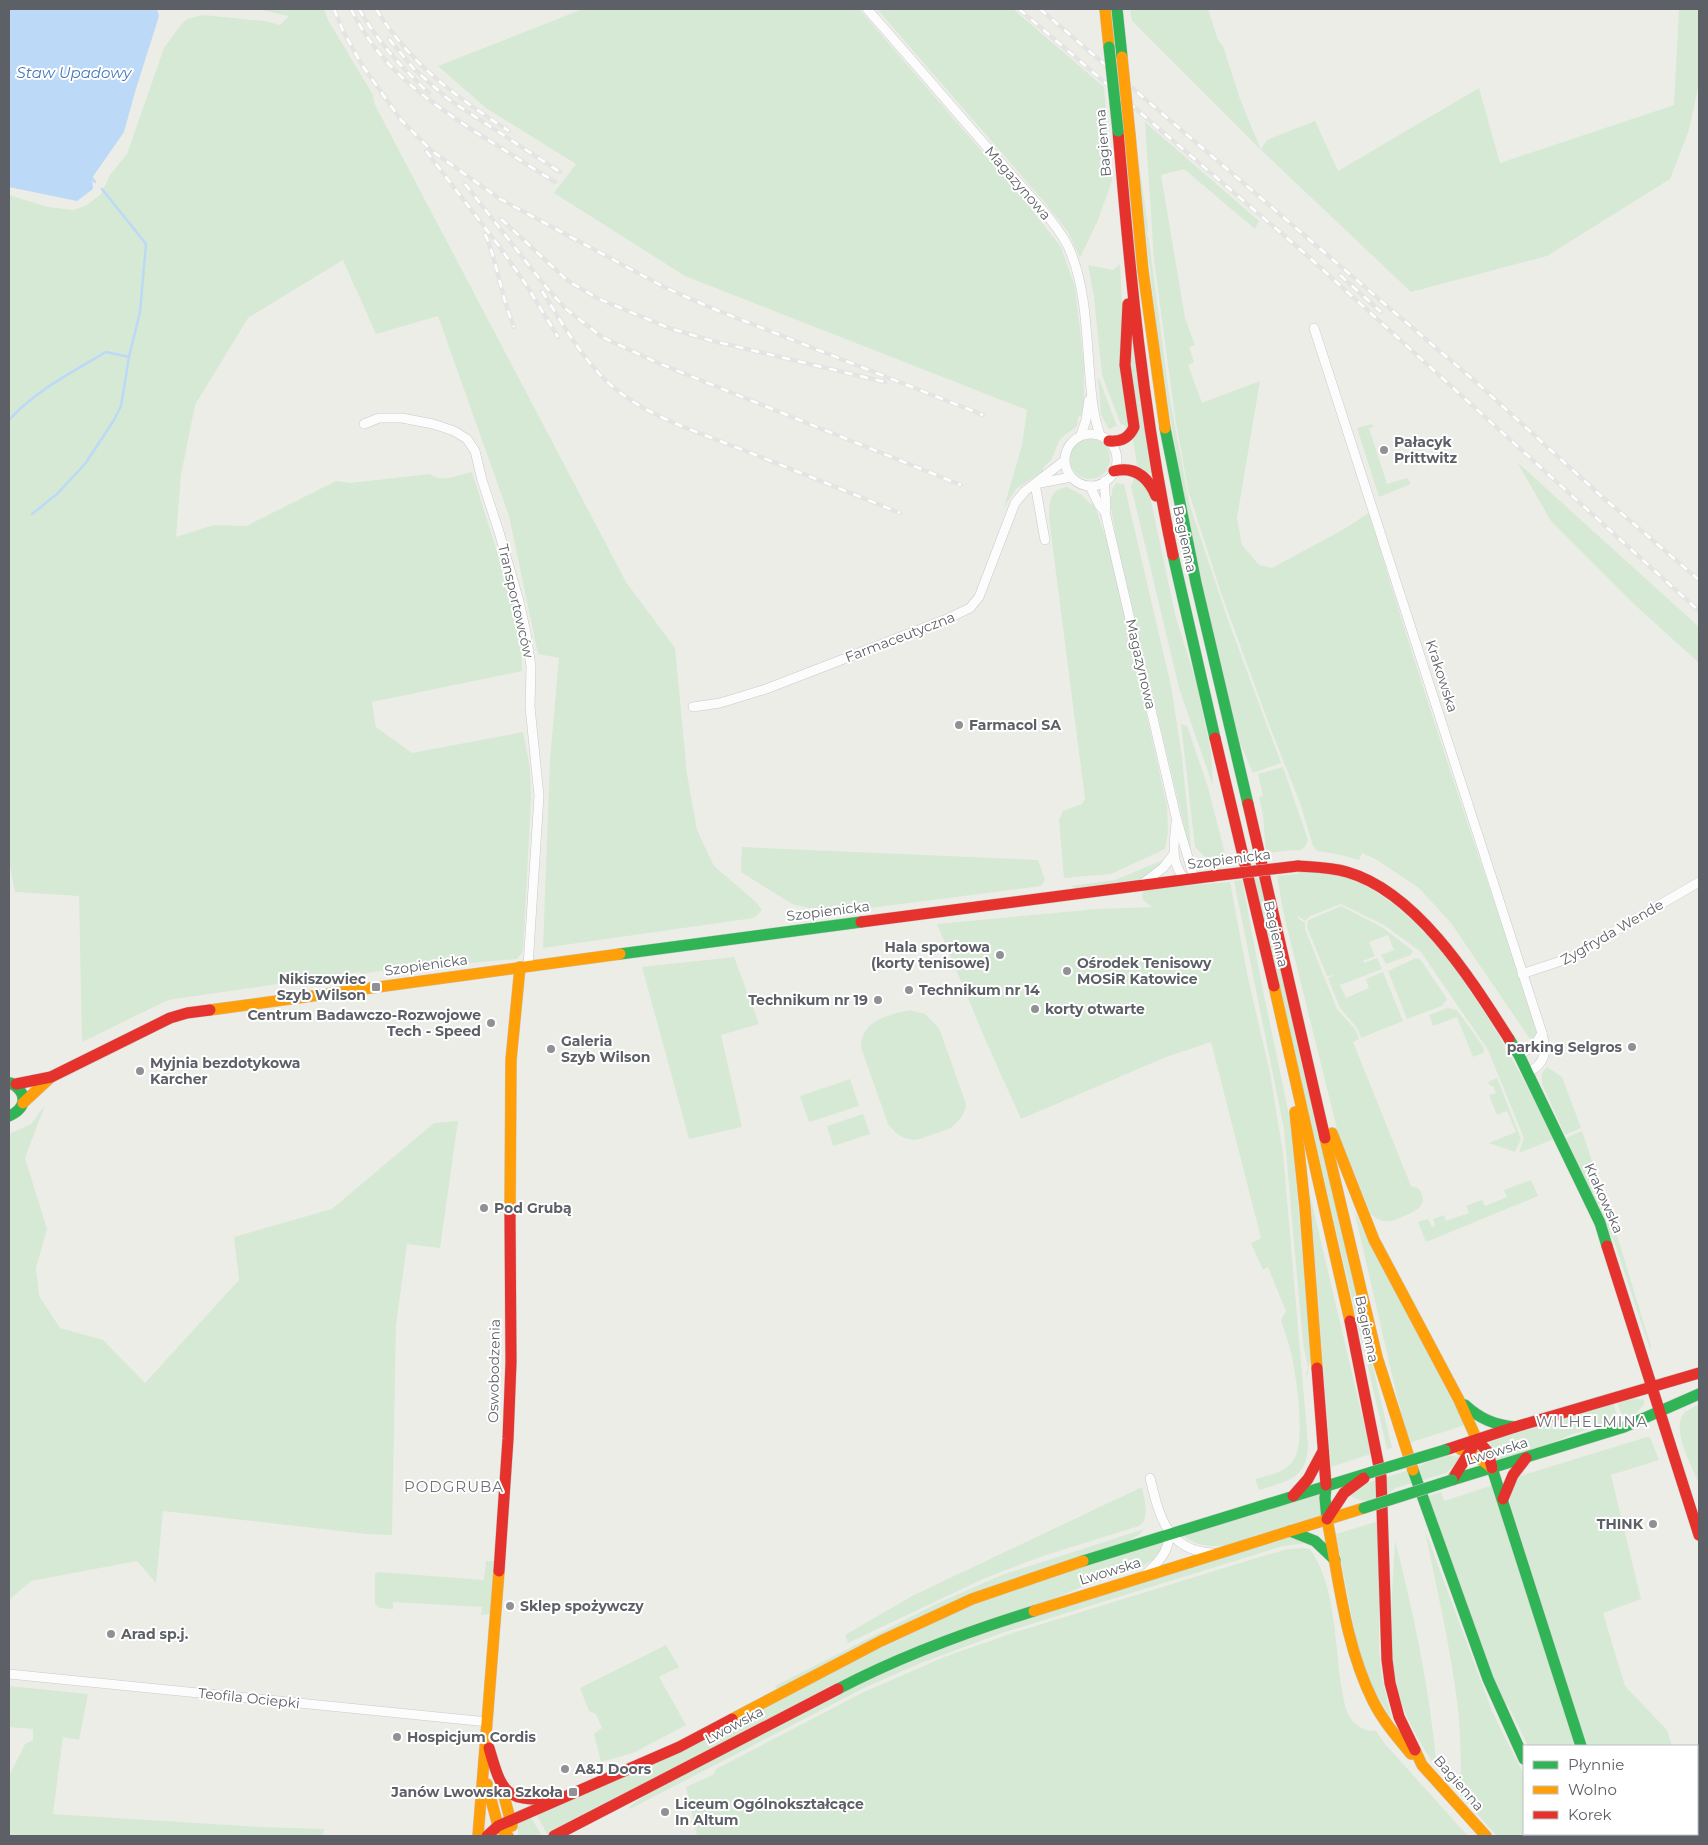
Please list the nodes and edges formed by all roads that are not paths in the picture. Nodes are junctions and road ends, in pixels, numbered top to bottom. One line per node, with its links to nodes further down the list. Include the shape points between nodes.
1 (868, 9): 6 (street, Magazynowa, via 1065,240 1083,297)
2 (1105, 9): 4 (street, Bagienna, bridge)
3 (1118, 10): 33 (street, Bagienna, bridge, via 1135,198 1162,409 1177,493)
4 (1132, 289): 9 (street, via 1127,313 1125,358 1134,427 1126,439 1119,442); 17 (street, Bagienna, via 1145,403)
5 (1314, 328): 26 (street, Krakowska)
6 (1090, 393): 8 (street, Magazynowa); 9 (street, Magazynowa, via 1093,412)
7 (364, 424): 25 (street, Transportowców, via 379,418 402,418 433,424 467,439 475,451 499,532 526,633 539,796)
8 (1081, 436): 9 (street); 10 (street, via 1070,443)
9 (1105, 438): 11 (street, via 1116,452)
10 (1064, 461): 12 (street); 14 (street, Farmaceutyczna)
11 (1114, 472): 13 (street); 17 (street, via 1131,469 1147,479)
12 (1071, 478): 14 (street); 15 (street)
13 (1105, 481): 15 (street); 16 (street, Magazynowa)
14 (1035, 484): 18 (street); 19 (street, Farmaceutyczna, via 1015,503 982,592 963,612 766,689)
15 (1090, 486): 16 (street, Magazynowa)
16 (1105, 512): 20 (street, Magazynowa)
17 (1166, 523): 29 (street, Bagienna)
18 (1045, 540)
19 (693, 708)
20 (1176, 818): 21 (street, Magazynowa); 22 (street, Magazynowa)
21 (1173, 855): 22 (street, via 1176,866); 24 (street, via 1156,874)
22 (1190, 879): 24 (street, Szopienicka); 28 (street, Szopienicka, bridge, via 1298,866 1329,867 1376,884 1406,905 1447,950)
23 (1699, 882): 26 (street, Zygfryda Wende, via 1567,959)
24 (1139, 886): 25 (street, Szopienicka)
25 (524, 967): 31 (street, Szopienicka, via 187,1013 170,1018); 64 (street, Oswobodzenia, via 511,1060 511,1362)
26 (1522, 974): 27 (street, Krakowska)
27 (1542, 1033): 28 (street, via 1535,1045); 30 (street, Krakowska, via 1543,1061)
28 (1518, 1054): 30 (street, Szopienicka)
29 (1290, 1057): 44 (street); 68 (street, Bagienna, via 1336,1257 1381,1477 1390,1683 1399,1717)
30 (1528, 1073): 37 (street, Krakowska, via 1600,1223)
31 (52, 1077): 32 (street, Szopienicka); 34 (street, Szopienicka)
32 (11, 1082): 34 (street, via 23,1093)
33 (1314, 1088): 39 (street, via 1374,1240); 67 (street, Bagienna, via 1392,1411 1500,1709)
34 (23, 1103): 35 (street, Szopienicka, via 18,1112)
35 (9, 1116)
36 (1699, 1373): 37 (street, Lwowska)
37 (1653, 1386): 40 (street, Krakowska); 41 (street, Lwowska)
38 (1699, 1394): 40 (street, Lwowska)
39 (1459, 1400): 41 (street, via 1484,1420); 42 (street)
40 (1660, 1412): 46 (street, Lwowska); 59 (street)
41 (1515, 1427): 42 (street, Lwowska)
42 (1477, 1440): 43 (street, Lwowska); 45 (street); 47 (street, via 1484,1444)
43 (1450, 1448): 45 (street); 48 (street, Lwowska, bridge)
44 (1324, 1450): 51 (street); 52 (street, via 1308,1479)
45 (1468, 1452): 47 (street); 50 (street)
46 (1526, 1458): 47 (street, Lwowska); 54 (street, via 1513,1475)
47 (1492, 1468): 50 (street, Lwowska); 54 (street)
48 (1372, 1472): 51 (street, Lwowska); 53 (street)
49 (1150, 1478): 58 (street)
50 (1452, 1480): 55 (street, Lwowska, bridge)
51 (1326, 1485): 52 (street, Lwowska); 53 (street); 56 (street)
52 (1293, 1496): 58 (street, Lwowska)
53 (1344, 1496): 55 (street); 56 (street)
54 (1503, 1499): 66 (street)
55 (1364, 1508): 56 (street, Lwowska)
56 (1327, 1519): 57 (street, Lwowska); 61 (street)
57 (1290, 1531): 60 (street, Lwowska); 61 (street, via 1315,1541)
58 (1170, 1534): 60 (street, via 1190,1549); 62 (street, via 1165,1553); 71 (street, Lwowska, via 1028,1579 948,1609 679,1747)
59 (1699, 1536)
60 (1218, 1553): 62 (street, Lwowska)
61 (1335, 1560): 68 (street, via 1349,1637 1372,1699 1392,1731)
62 (1142, 1577): 78 (street, Lwowska, via 985,1626 864,1675)
63 (9, 1674): 64 (street, Teofila Ociepki)
64 (488, 1722): 65 (street, Oswobodzenia)
65 (487, 1739): 69 (street, Oswobodzenia); 70 (street)
66 (1580, 1745)
67 (1523, 1757)
68 (1422, 1765): 79 (street, Bagienna)
69 (484, 1776): 73 (street, Oswobodzenia); 74 (street, Oswobodzenia)
70 (500, 1784): 71 (street, Lwowska, via 508,1794 529,1801); 72 (street)
71 (573, 1792): 72 (street, Lwowska)
72 (511, 1820): 73 (street, Lwowska); 77 (street)
73 (498, 1826): 75 (street, Lwowska); 76 (street)
74 (478, 1836)
75 (486, 1836)
76 (508, 1836)
77 (512, 1836)
78 (554, 1836)
79 (1486, 1836)

